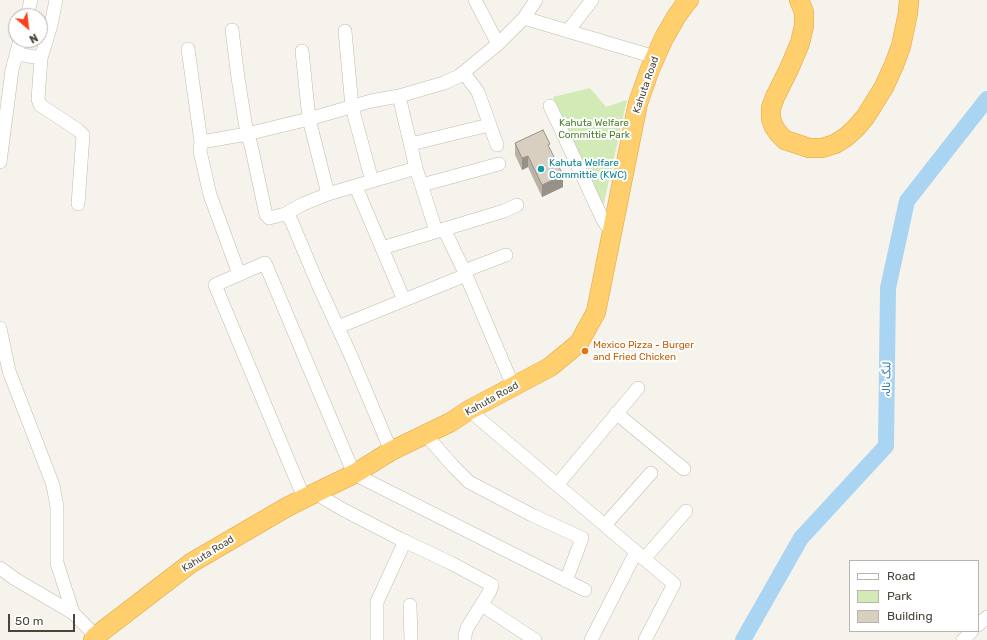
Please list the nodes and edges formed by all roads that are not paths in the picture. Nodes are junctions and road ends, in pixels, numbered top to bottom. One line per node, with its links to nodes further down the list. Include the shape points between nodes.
1 (56, 0): 18 (street)
2 (475, 0): 12 (street)
3 (536, 0): 8 (street)
4 (592, 0): 11 (street)
5 (799, 0): 6 (highway, via 804,12 800,43 773,102 771,119 785,140 809,148 822,148 835,144 856,128 884,87 901,46)
6 (909, 0)
7 (686, 1): 17 (highway, Kahuta Road)
8 (524, 18): 11 (street); 12 (street)
9 (232, 30): 25 (street)
10 (345, 31): 21 (street)
11 (568, 31): 17 (street)
12 (498, 44): 19 (street)
13 (18, 48): 16 (street)
14 (188, 49): 26 (street)
15 (302, 51): 23 (street)
16 (16, 54): 18 (street); 29 (street)
17 (655, 57): 39 (highway, Kahuta Road, via 638,103)
18 (41, 58): 36 (street, via 38,92 40,105 83,135)
19 (464, 73): 20 (street, via 444,83); 24 (street, via 478,92)
20 (399, 96): 21 (street); 27 (street)
21 (352, 106): 23 (street); 32 (street)
22 (550, 106): 39 (street, via 603,220 607,226)
23 (309, 119): 25 (street); 35 (street)
24 (489, 125): 27 (street); 28 (street)
25 (247, 134): 26 (street); 38 (street, via 266,215 269,218)
26 (201, 142): 44 (street, via 200,151 210,195)
27 (411, 144): 31 (street)
28 (497, 145)
29 (0, 162)
30 (499, 164): 33 (street)
31 (416, 168): 32 (street); 33 (street)
32 (372, 181): 34 (street)
33 (422, 185): 40 (street)
34 (356, 187): 35 (street); 41 (street)
35 (328, 194): 38 (street)
36 (78, 204)
37 (517, 204): 40 (street, via 504,211)
38 (285, 214): 46 (street, via 291,220)
39 (613, 228): 48 (highway, Kahuta Road, via 596,312 579,343 550,367)
40 (440, 230): 41 (street); 43 (street)
41 (382, 248): 45 (street)
42 (506, 255): 43 (street)
43 (465, 273): 45 (street); 48 (street)
44 (239, 274): 56 (street, via 265,263); 58 (street, via 215,285)
45 (404, 300): 46 (street)
46 (338, 327): 53 (street)
47 (0, 328): 68 (street, via 9,371 53,485 57,507 57,564)
48 (514, 386): 50 (highway, Kahuta Road)
49 (638, 388): 51 (street)
50 (469, 410): 52 (highway, Kahuta Road); 57 (street)
51 (616, 414): 54 (street); 57 (street)
52 (426, 435): 53 (highway, Kahuta Road); 64 (street, via 469,482 582,538)
53 (391, 451): 56 (highway, Kahuta Road)
54 (684, 469)
55 (651, 473): 60 (street)
56 (354, 474): 58 (highway, Kahuta Road); 64 (street)
57 (557, 485): 60 (street)
58 (309, 496): 61 (street, via 342,509); 72 (highway, Kahuta Road, via 191,563)
59 (686, 511): 62 (street)
60 (605, 526): 62 (street)
61 (405, 541): 67 (street, via 492,585); 73 (street, via 377,602)
62 (640, 556): 77 (street); 78 (street, via 674,584)
63 (0, 568): 68 (street)
64 (566, 580): 65 (street)
65 (585, 590)
66 (410, 605): 74 (street)
67 (482, 605): 75 (street, via 467,628); 76 (street)
68 (73, 613): 72 (street)
69 (987, 617): 70 (street)
70 (979, 624)
71 (971, 632): 79 (street)
72 (95, 639)
73 (377, 640)
74 (411, 640)
75 (465, 640)
76 (535, 640)
77 (591, 640)
78 (645, 640)
79 (963, 640)

